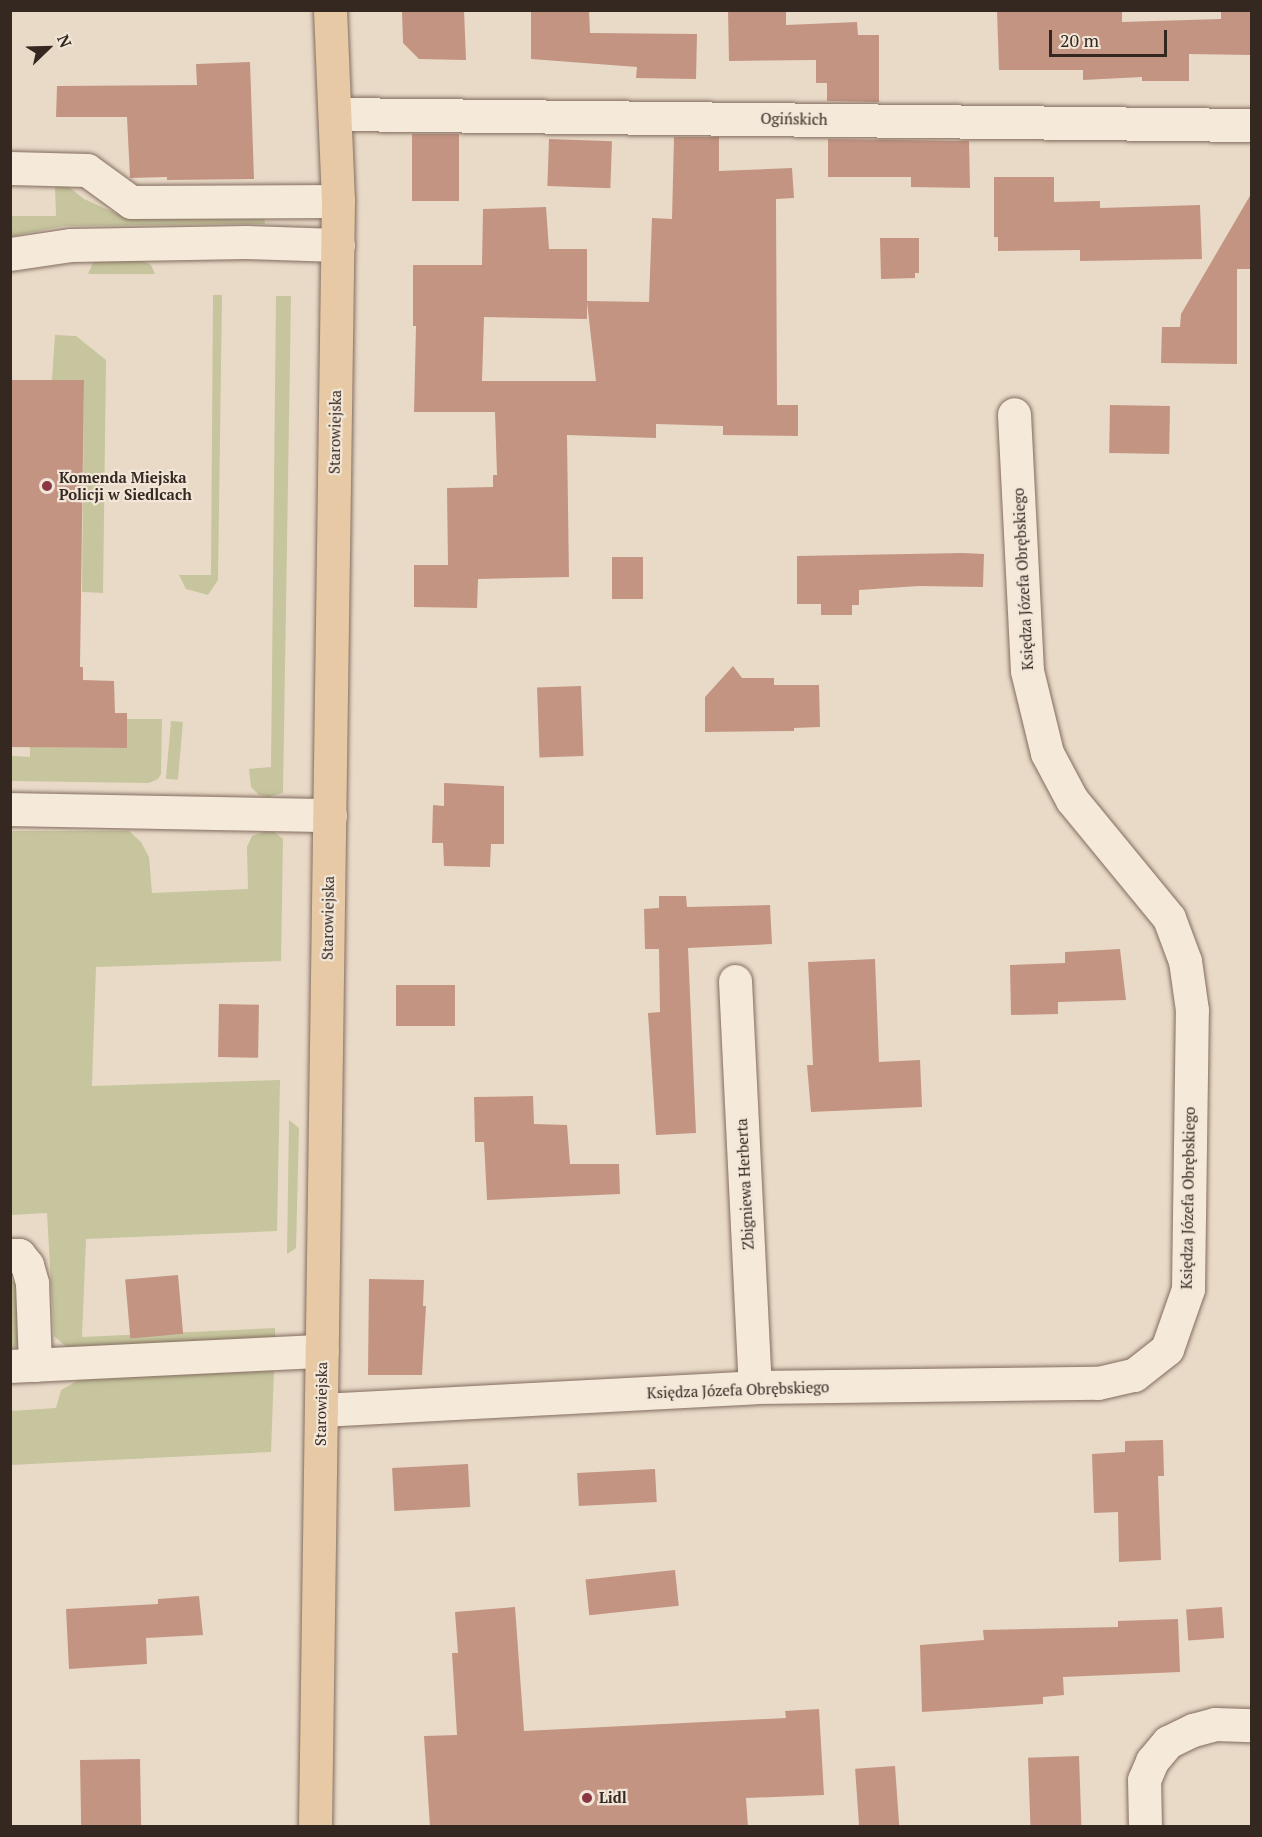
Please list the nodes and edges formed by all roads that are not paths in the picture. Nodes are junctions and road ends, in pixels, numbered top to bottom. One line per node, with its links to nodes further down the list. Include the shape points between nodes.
1 (330, 10): 2 (main road, Starowiejska)
2 (337, 114): 3 (street, Ogińskich); 5 (main road, Starowiejska)
3 (1251, 125)
4 (10, 168): 5 (street, via 87,170 131,202)
5 (338, 201): 6 (main road, Starowiejska)
6 (338, 245): 7 (street, via 71,245); 10 (main road, Starowiejska)
7 (10, 254)
8 (1014, 414): 15 (street, Księdza Józefa Obrębskiego, via 1027,671 1047,753 1072,800 1169,918 1185,961 1192,1010 1188,1289 1167,1349 1134,1375 1098,1383)
9 (10, 809): 10 (street)
10 (330, 815): 13 (main road, Starowiejska)
11 (735, 981): 15 (street, Zbigniewa Herberta)
12 (10, 1255): 14 (street, via 19,1255 27,1265 32,1283)
13 (322, 1351): 14 (street); 16 (main road, Starowiejska)
14 (23, 1365)
15 (755, 1387): 16 (street, Księdza Józefa Obrębskiego)
16 (321, 1410): 18 (main road, Starowiejska)
17 (1251, 1725): 19 (street, via 1215,1724 1167,1742 1144,1780)
18 (315, 1827)
19 (1145, 1827)

